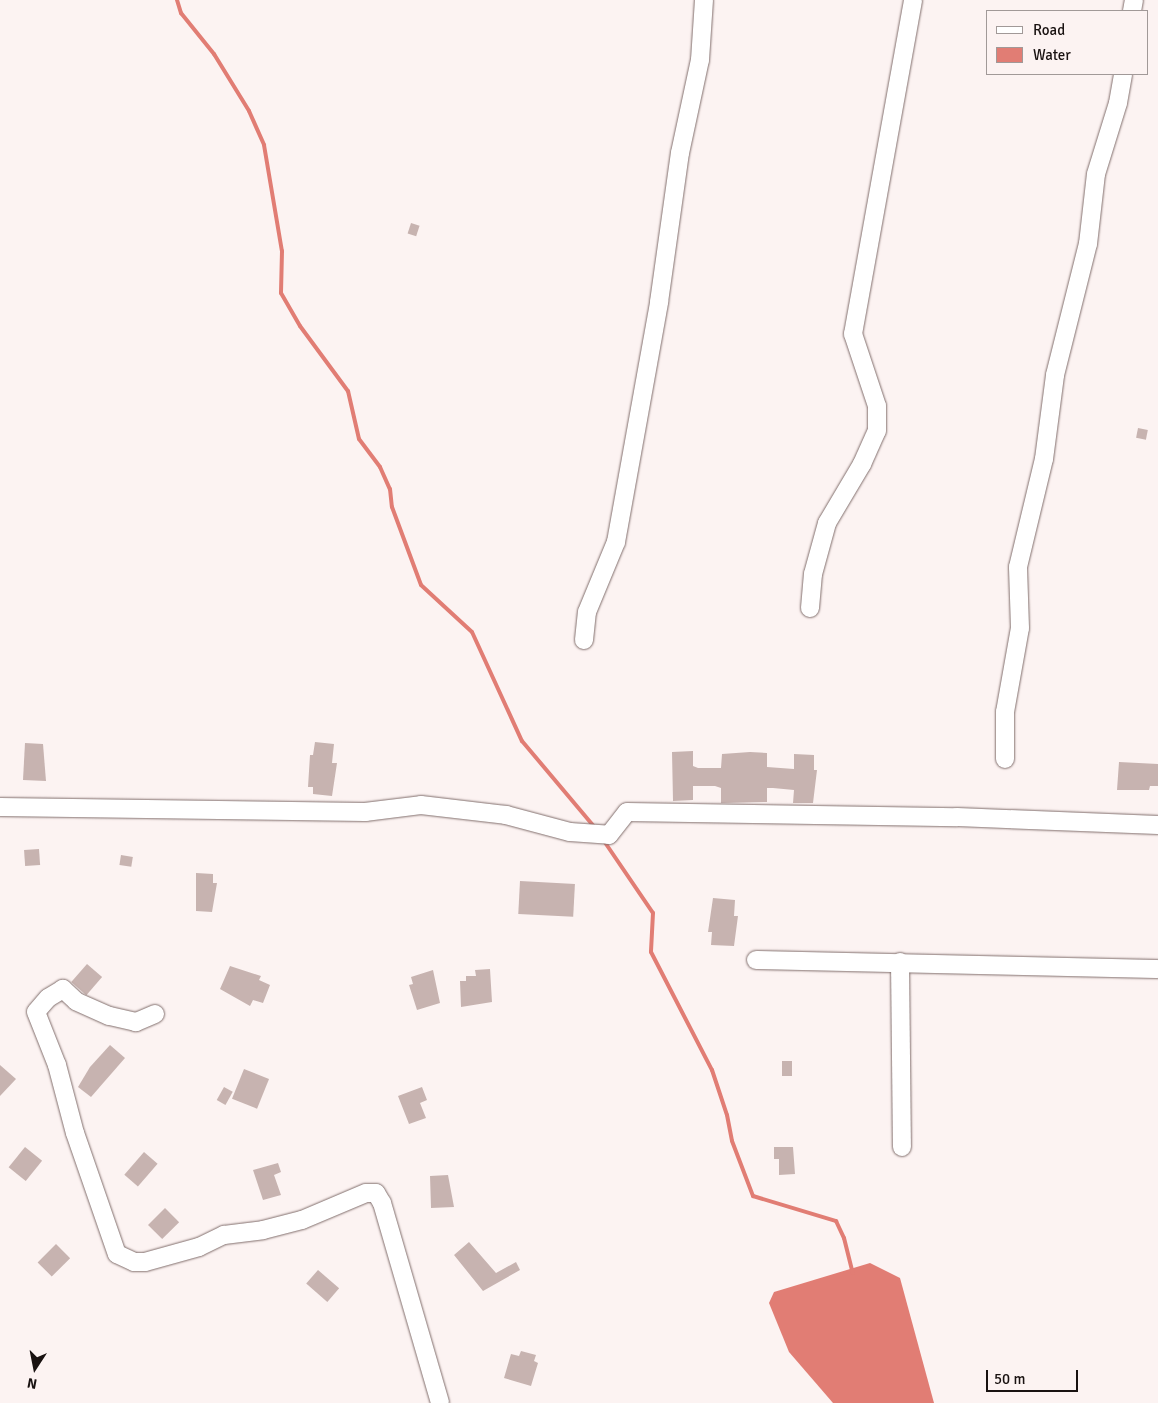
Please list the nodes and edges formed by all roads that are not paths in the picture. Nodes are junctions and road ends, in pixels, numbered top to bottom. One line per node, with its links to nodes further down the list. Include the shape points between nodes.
1 (704, 0): 5 (street, via 700,60 680,153 659,302 616,542 587,612)
2 (913, 0): 4 (street, via 854,334 877,406 877,431 862,464 827,523 813,574)
3 (1123, 75): 6 (street, via 1118,103 1096,174 1088,244 1055,375 1044,459 1018,567 1020,628 1005,712)
4 (810, 608)
5 (584, 640)
6 (1005, 759)
7 (0, 807): 8 (street, via 365,812 421,805 506,815 570,832 608,835 627,812 957,817)
8 (1158, 825)
9 (756, 960): 10 (street)
10 (900, 962): 11 (street); 13 (street)
11 (1158, 968)
12 (155, 1014): 14 (street, via 136,1022 109,1016 76,1001 63,989 48,998 36,1012 57,1066 75,1134 117,1254 134,1262 145,1262 199,1247 224,1235 302,1220 366,1193 376,1193 382,1203)
13 (902, 1147)
14 (440, 1403)

